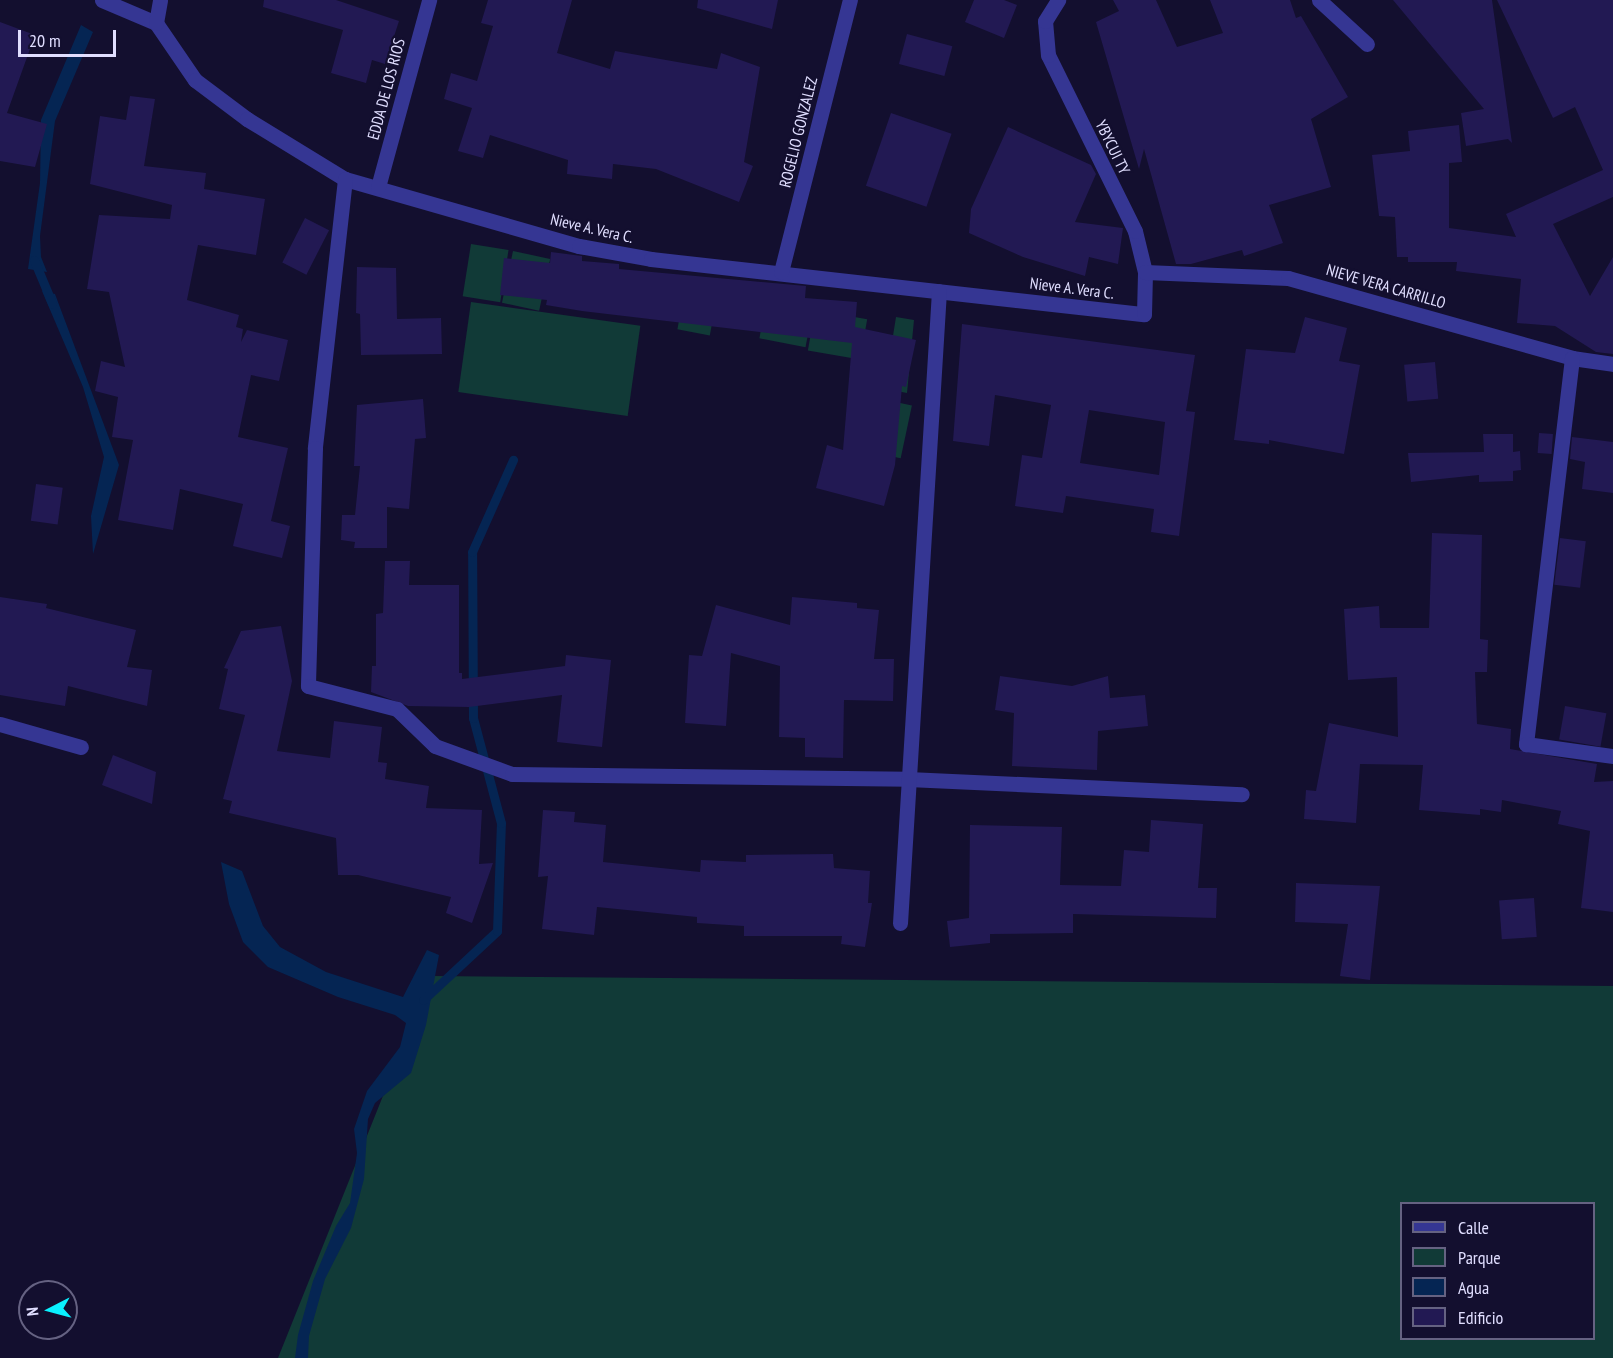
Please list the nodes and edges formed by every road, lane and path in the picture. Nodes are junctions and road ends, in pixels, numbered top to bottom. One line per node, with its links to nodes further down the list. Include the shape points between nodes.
1 (102, 0): 7 (street)
2 (160, 0): 7 (street)
3 (429, 0): 10 (street, EDDA DE LOS RIOS)
4 (850, 0): 11 (street, ROGELIO GONZALEZ)
5 (1058, 0): 12 (street, YBYCUI TY, via 1045,21 1048,55 1135,231)
6 (1319, 0): 8 (street)
7 (156, 23): 9 (street, Nieve A. Vera C., via 195,80 247,119)
8 (1367, 44)
9 (345, 179): 10 (street, Nieve A. Vera C.); 20 (street, via 315,448 308,686 397,709 435,746 512,774)
10 (378, 187): 11 (street, Nieve A. Vera C., via 579,246 651,259)
11 (781, 272): 13 (street, Nieve A. Vera C.)
12 (1145, 272): 14 (street, YBYCUI TY); 15 (street, NIEVE VERA CARRILLO, via 1288,278)
13 (939, 291): 14 (street, Nieve A. Vera C.); 20 (street)
14 (1144, 314)
15 (1572, 358): 16 (street, NIEVE VERA CARRILLO); 19 (street, via 1526,744)
16 (1613, 364)
17 (0, 724): 18 (street)
18 (81, 747)
19 (1613, 756)
20 (908, 779): 21 (street); 22 (street)
21 (1242, 794)
22 (900, 923)

